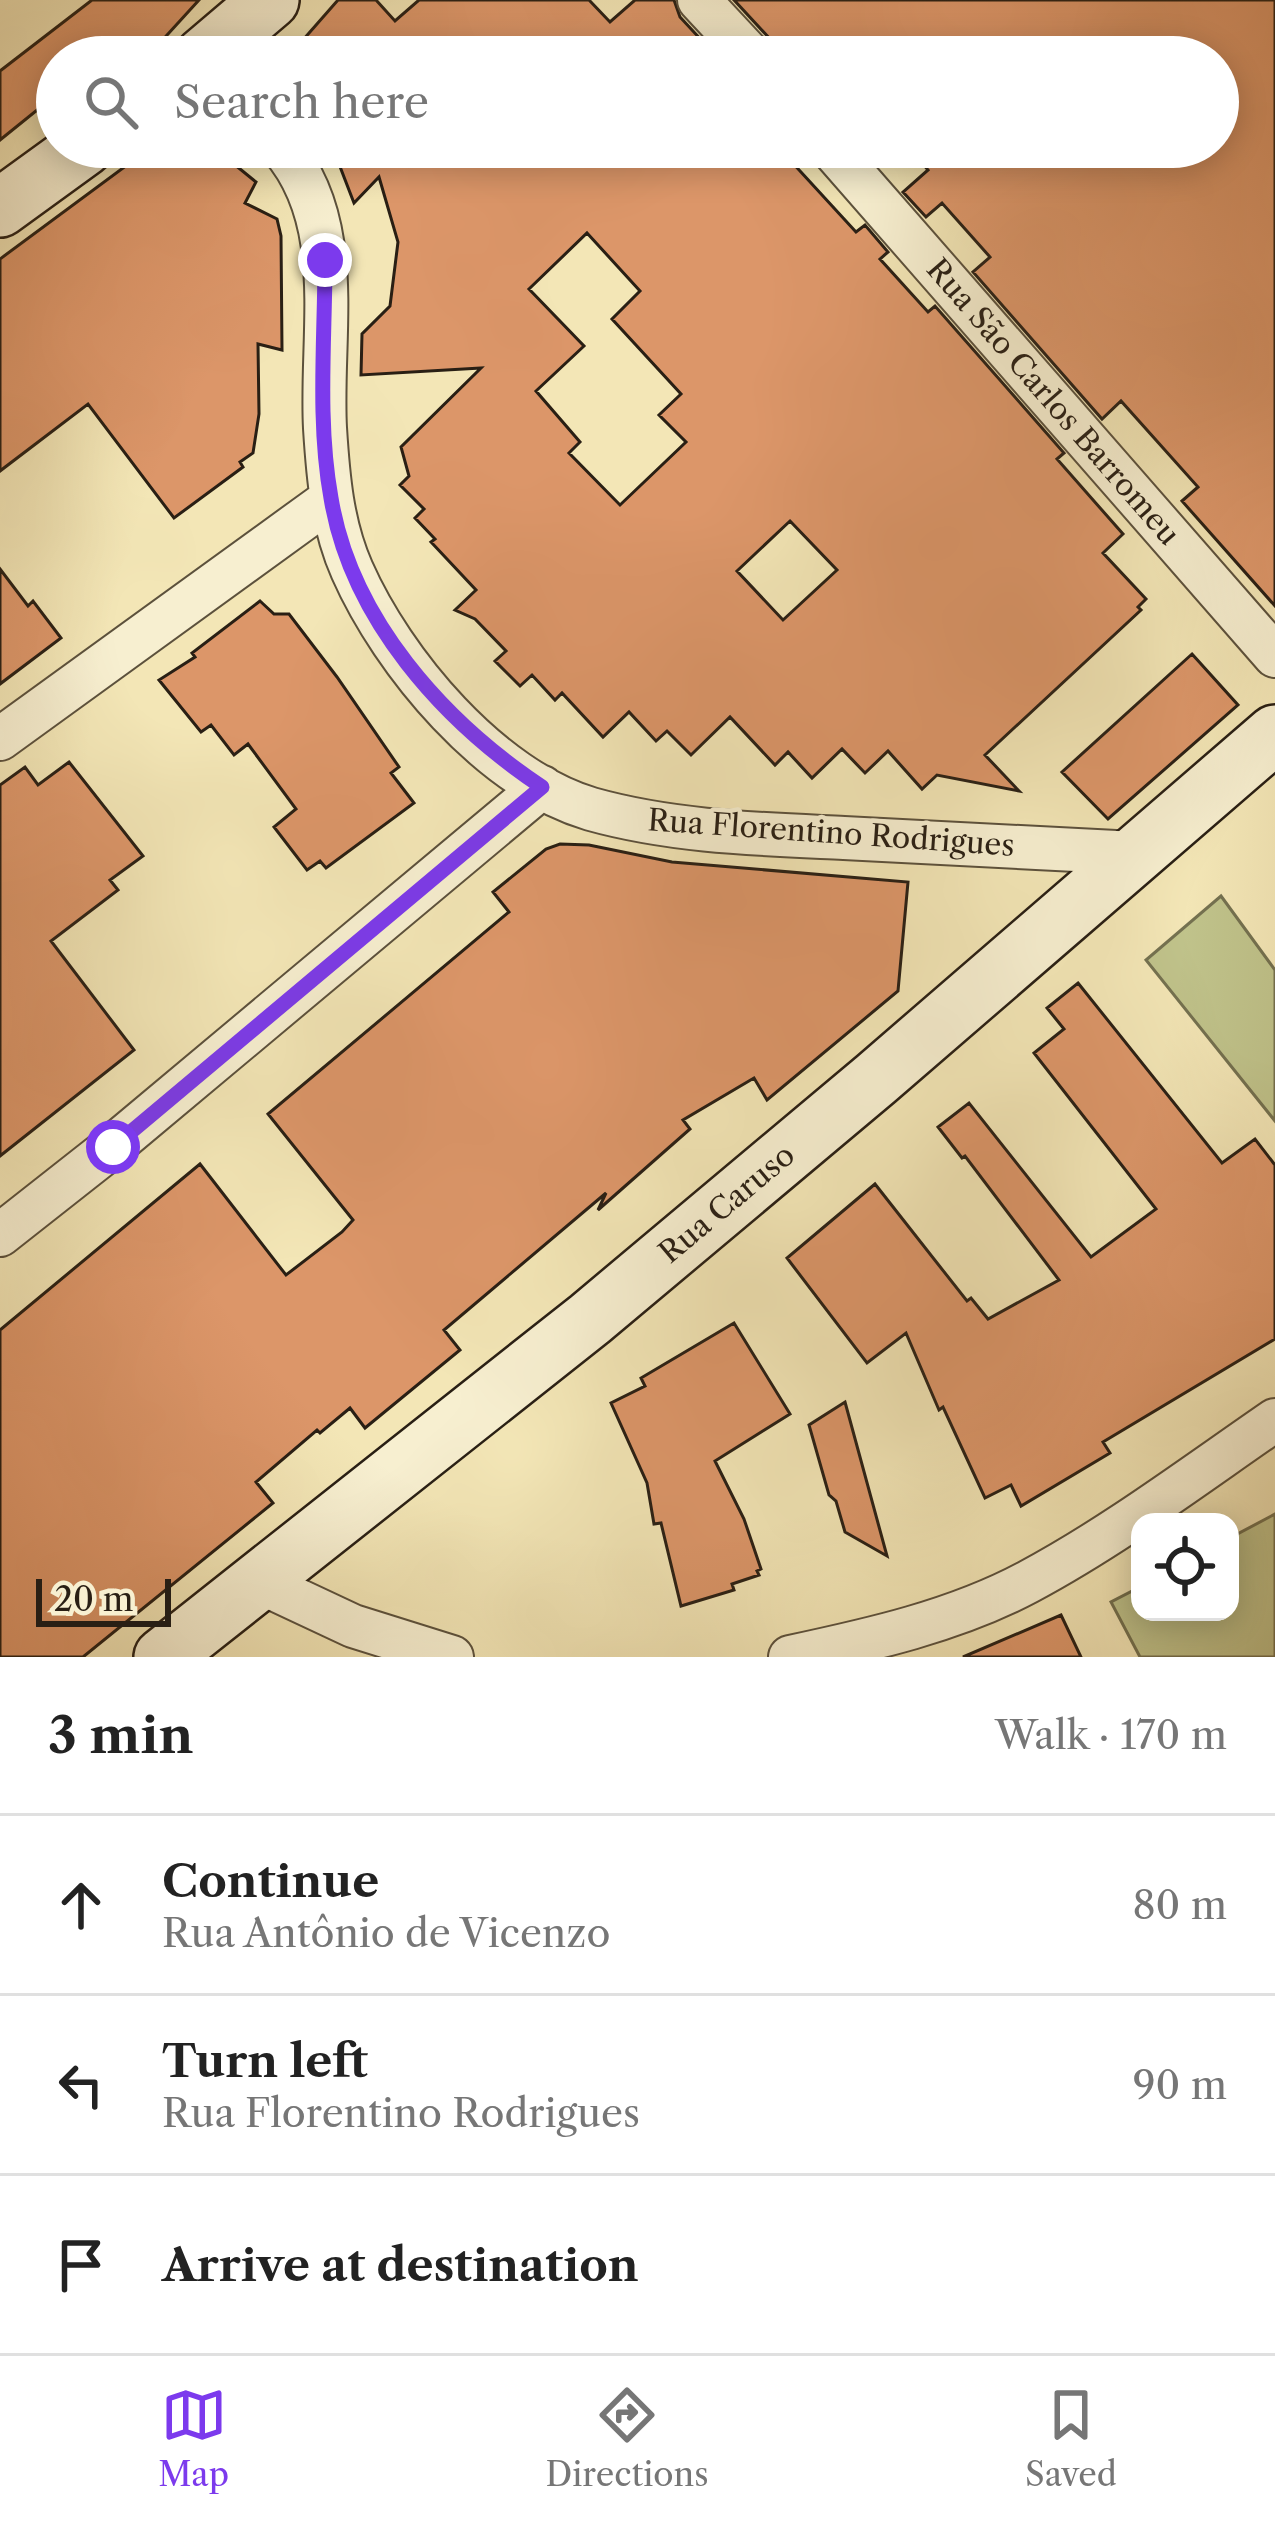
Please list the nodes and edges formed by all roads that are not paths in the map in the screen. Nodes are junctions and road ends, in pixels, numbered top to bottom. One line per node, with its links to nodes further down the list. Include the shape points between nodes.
1 (270, 0): 3 (street)
2 (698, 0): 4 (street)
3 (228, 36)
4 (732, 36)
5 (55, 168): 8 (street)
6 (296, 168): 9 (street, Rua Florentino Rodrigues, via 318,209 325,260)
7 (848, 168): 10 (street, Rua São Carlos Barromeu)
8 (0, 208)
9 (331, 499): 12 (street); 13 (street, Rua Florentino Rodrigues, via 351,568 416,675)
10 (1275, 656)
11 (1275, 734): 14 (street, Rua Caruso)
12 (0, 739)
13 (542, 787): 14 (street, Rua Florentino Rodrigues, via 587,808 665,825); 15 (street)
14 (1135, 853): 17 (street, Rua Caruso, via 590,1319)
15 (0, 1235)
16 (1275, 1420): 20 (street, via 1026,1583 930,1621)
17 (257, 1582): 18 (street, Rua Caruso); 19 (street, via 352,1626)
18 (164, 1657)
19 (452, 1657)
20 (790, 1657)

